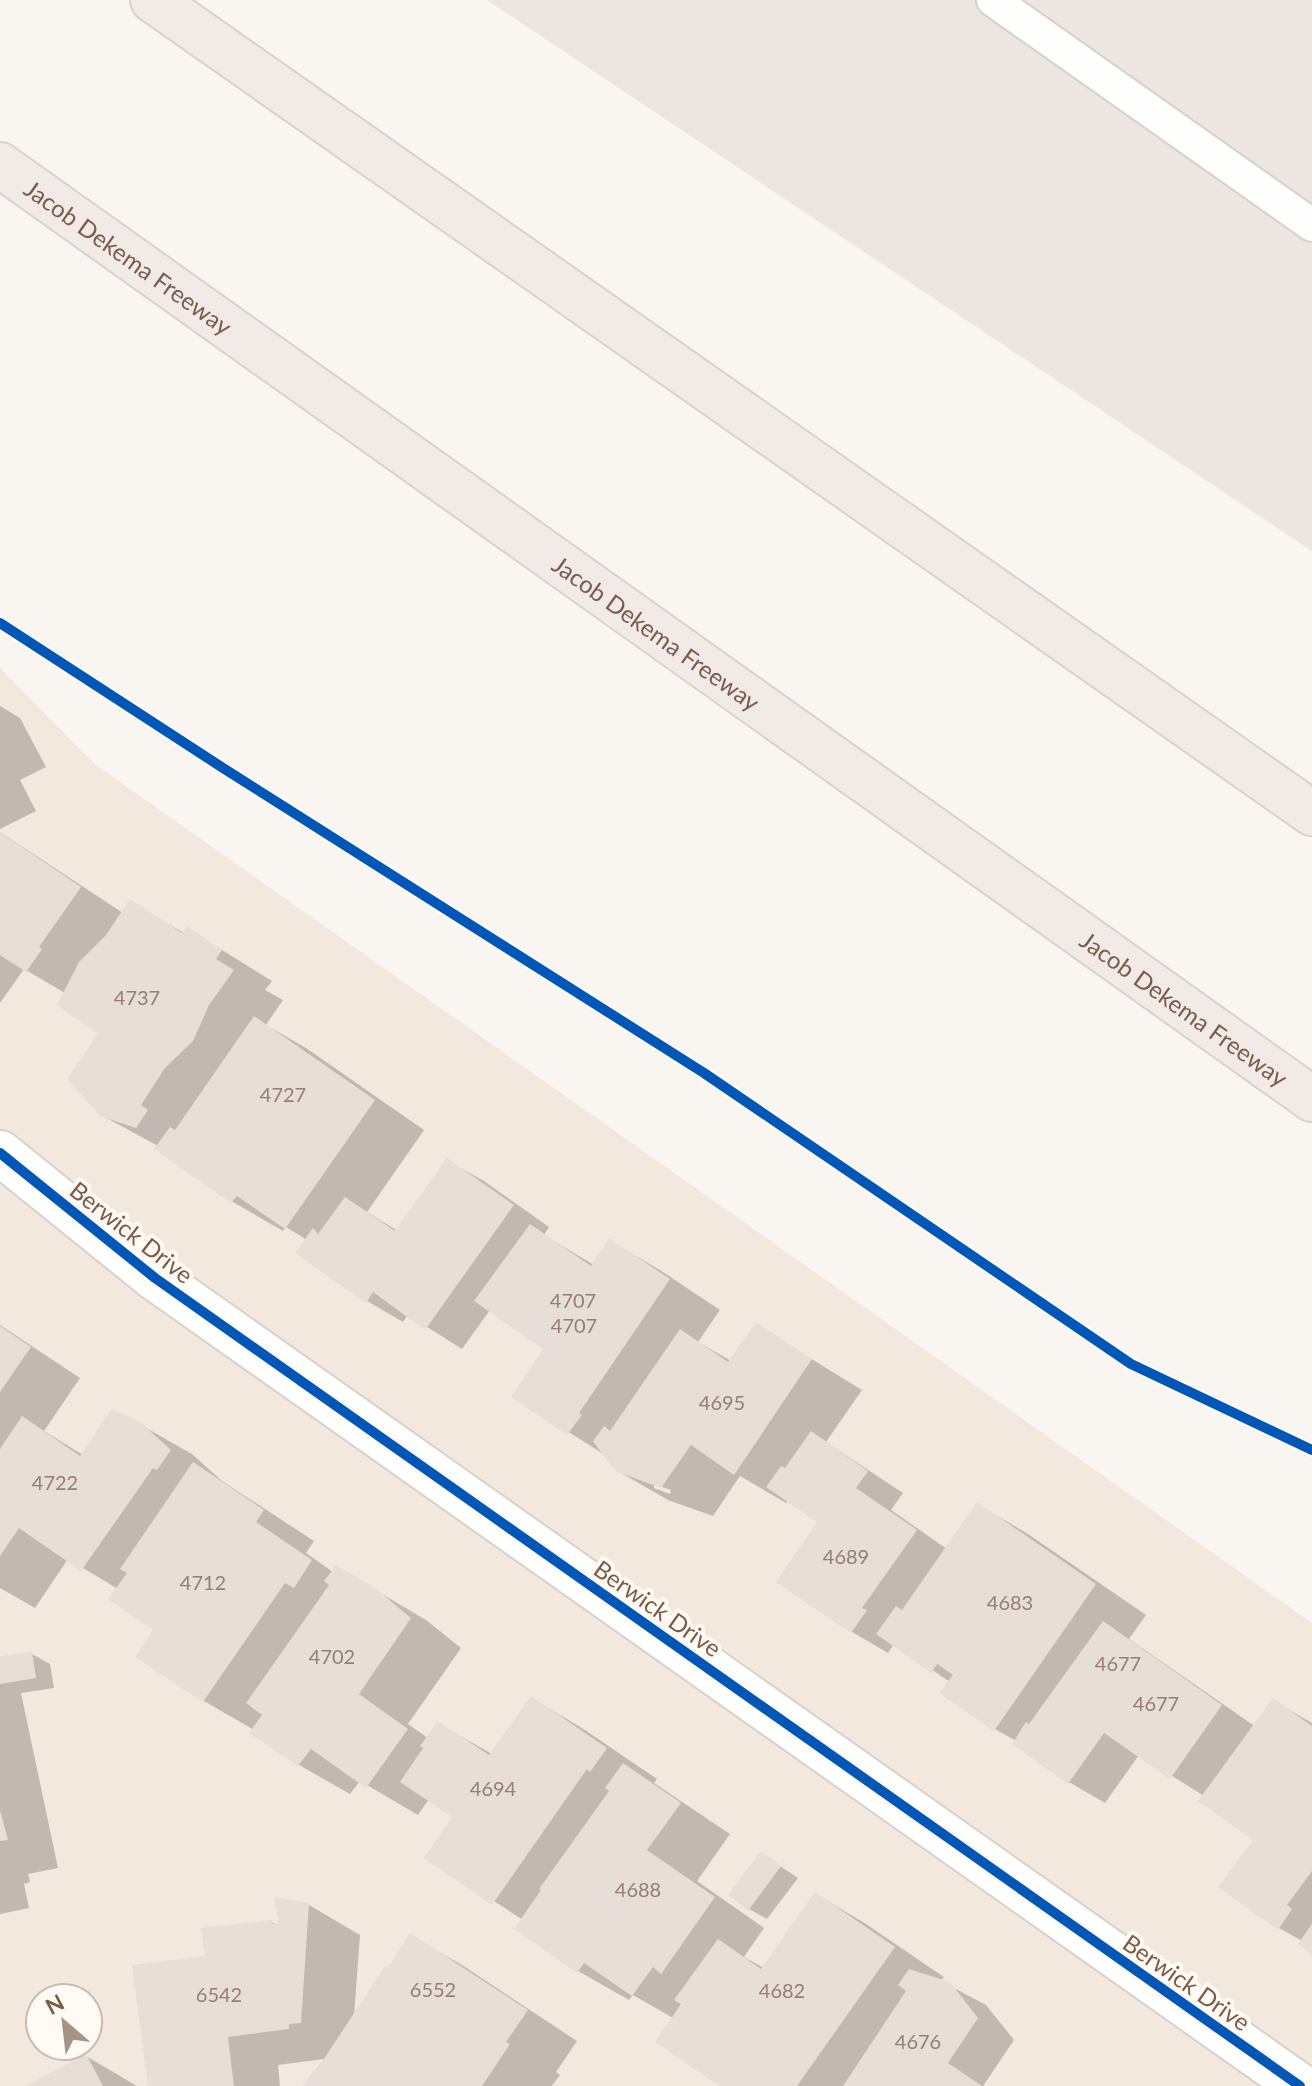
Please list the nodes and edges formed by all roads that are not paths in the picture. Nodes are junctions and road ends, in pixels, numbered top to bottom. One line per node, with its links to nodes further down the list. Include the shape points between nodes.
1 (153, 0): 5 (highway)
2 (993, 0): 4 (lane)
3 (0, 165): 6 (highway, Jacob Dekema Freeway)
4 (1312, 225)
5 (1312, 813)
6 (1312, 1099)
7 (0, 1153): 8 (street, Berwick Drive, via 155,1278)
8 (1300, 2086)

